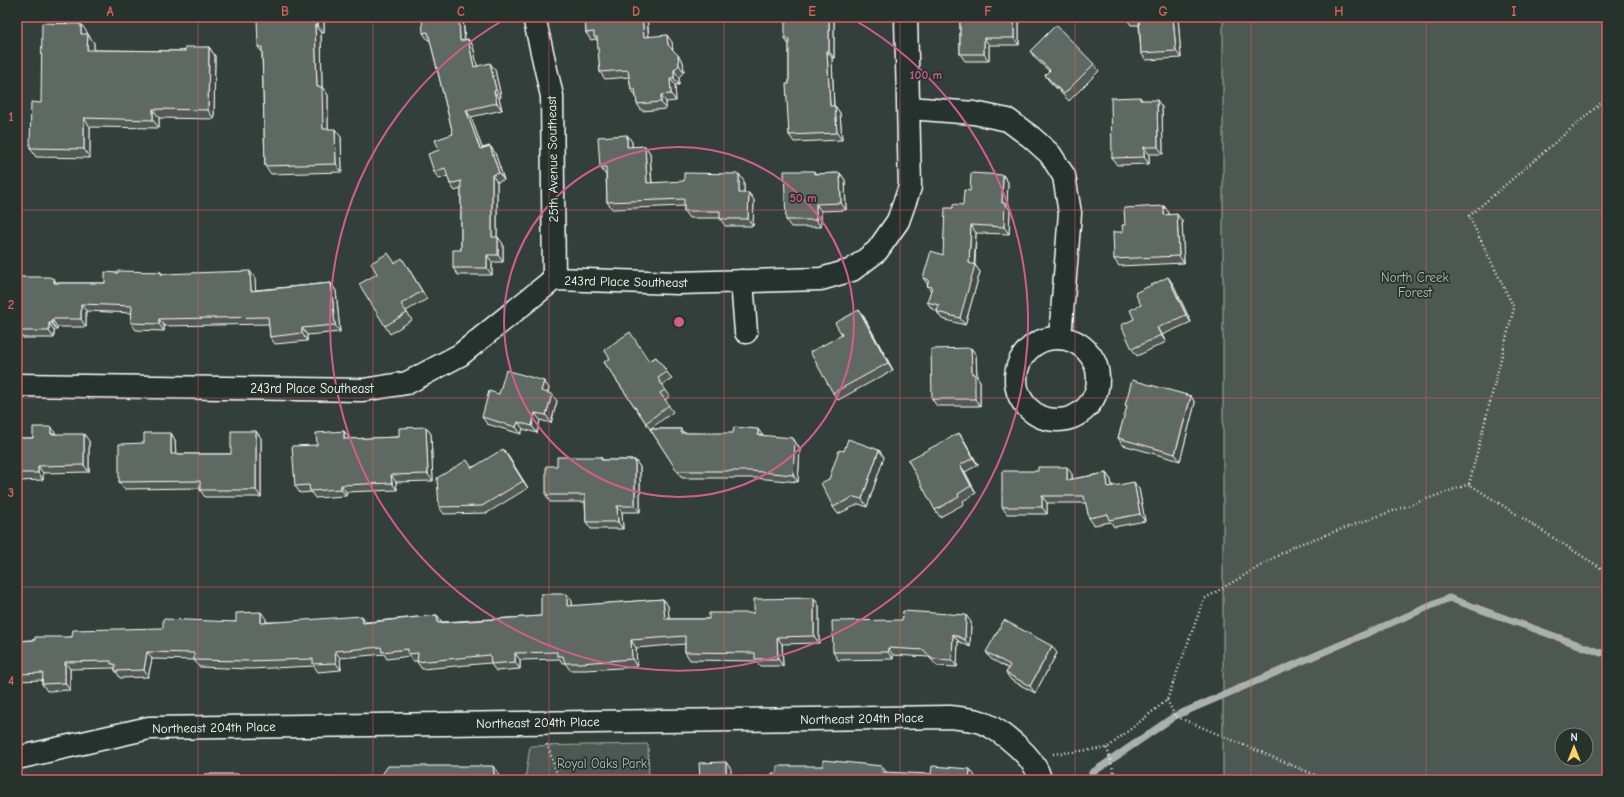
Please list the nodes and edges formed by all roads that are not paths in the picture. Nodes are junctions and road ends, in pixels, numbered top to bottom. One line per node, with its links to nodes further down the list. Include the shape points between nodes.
1 (534, 17): 4 (street, 25th Avenue Southeast, via 552,96)
2 (906, 17): 3 (street, 243rd Place Southeast)
3 (909, 108): 5 (street, 243rd Place Southeast, via 910,187 898,221 877,251 852,270 821,279); 7 (street, via 974,113 1008,120 1032,136 1050,154 1064,176 1070,213)
4 (554, 279): 5 (street, 243rd Place Southeast, via 678,283); 8 (street, 243rd Place Southeast, via 460,354 407,383 363,390)
5 (742, 281): 6 (street)
6 (746, 332)
7 (1060, 338)
8 (17, 385)
9 (17, 758): 10 (street, Northeast 204th Place, via 149,728 950,717 981,722 1010,740 1029,757)
10 (1040, 778)

